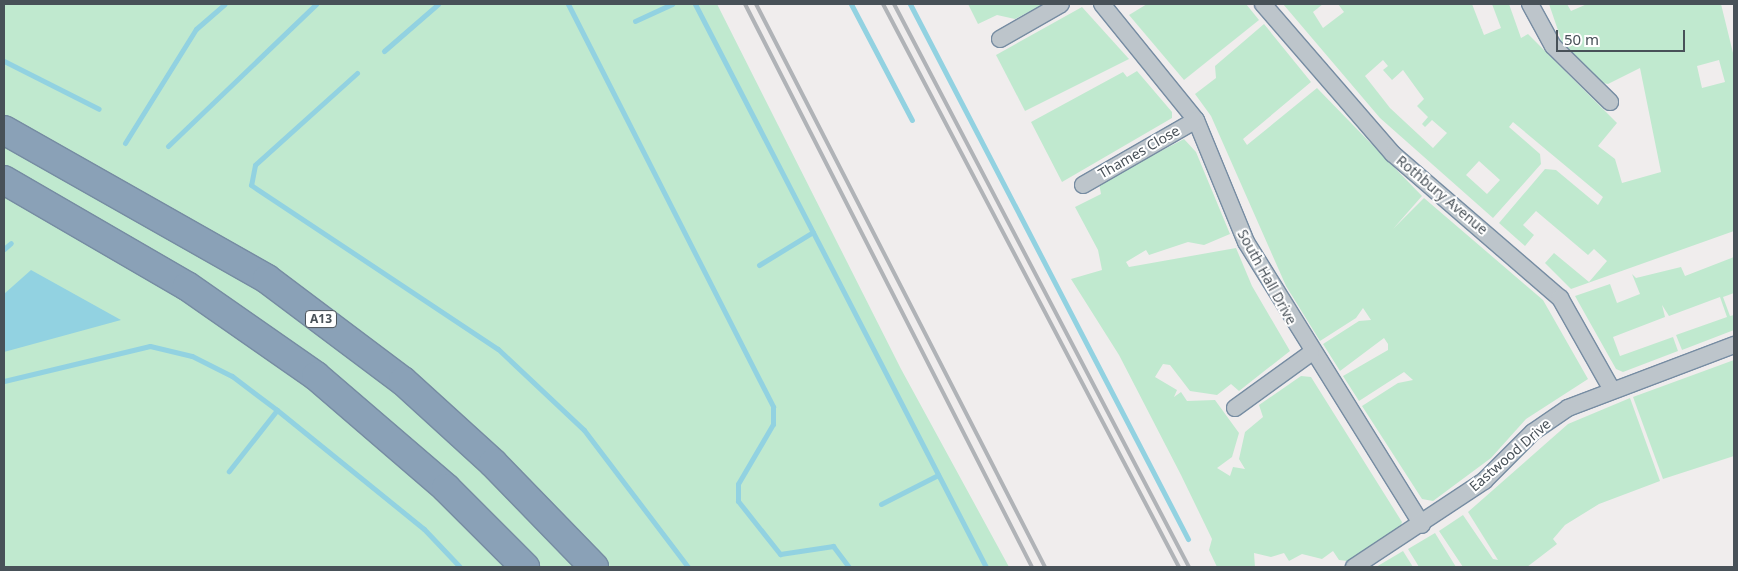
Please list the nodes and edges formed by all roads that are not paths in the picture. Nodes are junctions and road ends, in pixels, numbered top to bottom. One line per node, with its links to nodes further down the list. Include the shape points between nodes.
1 (1061, 4): 5 (street)
2 (1102, 4): 7 (street, South Hall Drive)
3 (1264, 4): 13 (street, Rothbury Avenue, via 1393,154 1560,298)
4 (1530, 4): 6 (street, via 1553,46)
5 (1000, 39)
6 (1610, 102)
7 (1196, 120): 10 (street, Thames Close); 12 (street, South Hall Drive, via 1246,242)
8 (4, 130): 17 (highway, A13, via 267,279 403,381 493,463)
9 (4, 180): 16 (highway, via 187,286 316,376 446,488)
10 (1083, 185)
11 (1734, 345): 13 (street, Eastwood Drive)
12 (1311, 353): 14 (street); 15 (street, South Hall Drive)
13 (1612, 390): 15 (street, Eastwood Drive, via 1568,408 1534,432 1484,481)
14 (1235, 408)
15 (1422, 524): 18 (street, Eastwood Drive)
16 (524, 567)
17 (594, 567)
18 (1354, 567)

